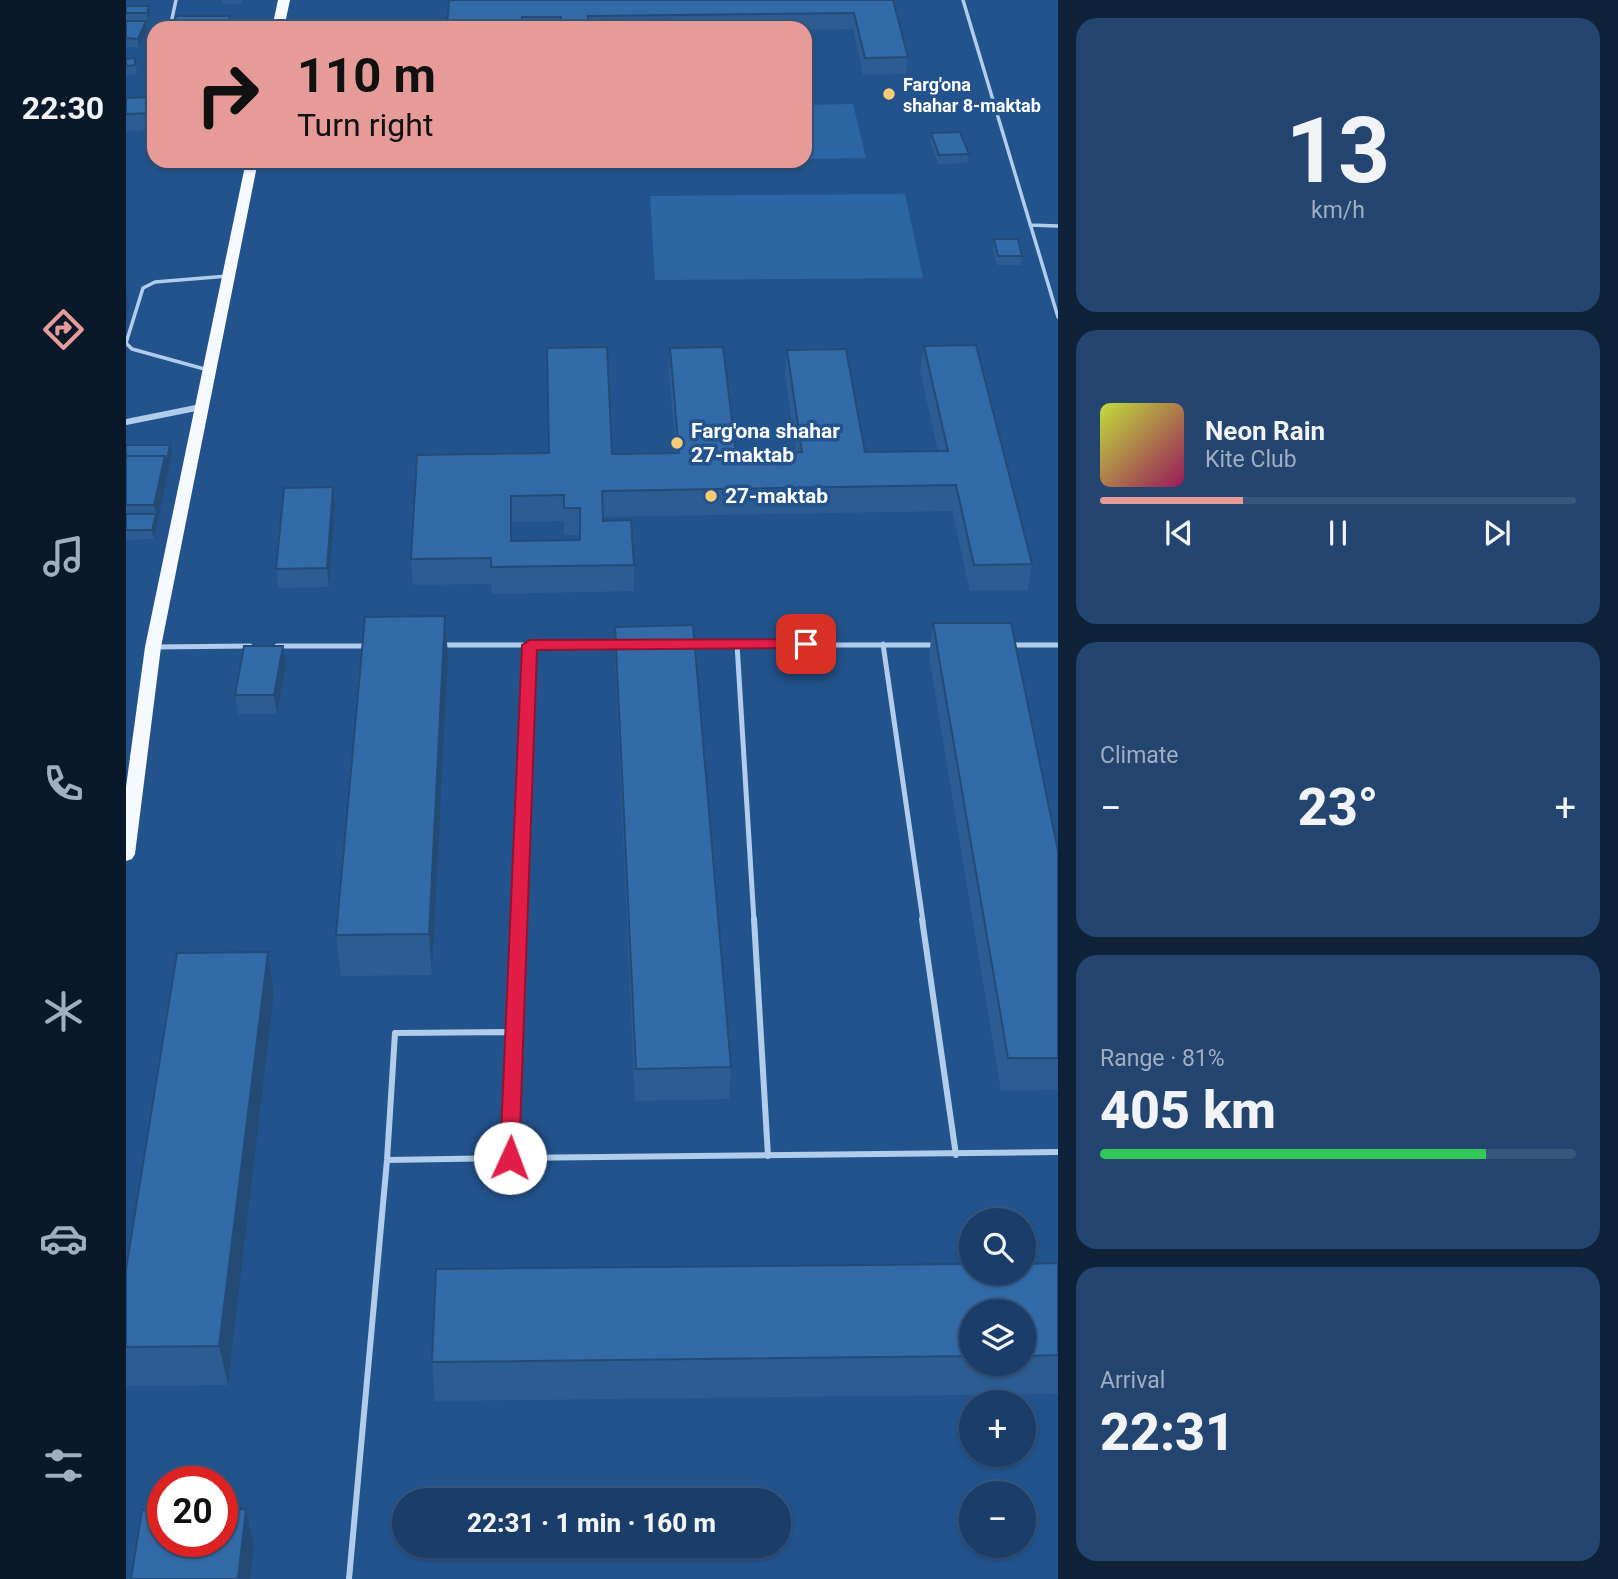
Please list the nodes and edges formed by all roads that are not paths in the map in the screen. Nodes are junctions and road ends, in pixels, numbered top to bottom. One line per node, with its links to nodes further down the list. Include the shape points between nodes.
1 (176, 0): 4 (lane)
2 (284, 0): 5 (main road)
3 (963, 0): 7 (lane)
4 (172, 21)
5 (280, 21)
6 (251, 168): 9 (main road)
7 (1030, 225): 8 (lane); 10 (lane)
8 (1058, 226)
9 (228, 276): 11 (main road); 11 (lane, via 156,282 143,288 126,343 132,349)
10 (1058, 317)
11 (209, 370): 12 (main road)
12 (201, 407): 13 (street); 24 (main road)
13 (126, 422)
14 (737, 644): 15 (lane); 18 (lane); 29 (lane)
15 (883, 644): 19 (lane); 28 (lane)
16 (530, 645): 17 (lane); 23 (lane); 26 (lane)
17 (626, 645)
18 (682, 645)
19 (937, 645)
20 (1004, 645): 21 (lane)
21 (1058, 645)
22 (373, 646): 24 (lane)
23 (428, 646)
24 (153, 647): 25 (main road)
25 (126, 854)
26 (514, 1032): 30 (lane); 31 (lane, via 395,1033)
27 (1058, 1152): 28 (lane)
28 (956, 1155): 29 (lane)
29 (768, 1156): 30 (lane)
30 (510, 1158): 31 (lane)
31 (387, 1160): 32 (lane)
32 (349, 1579)

